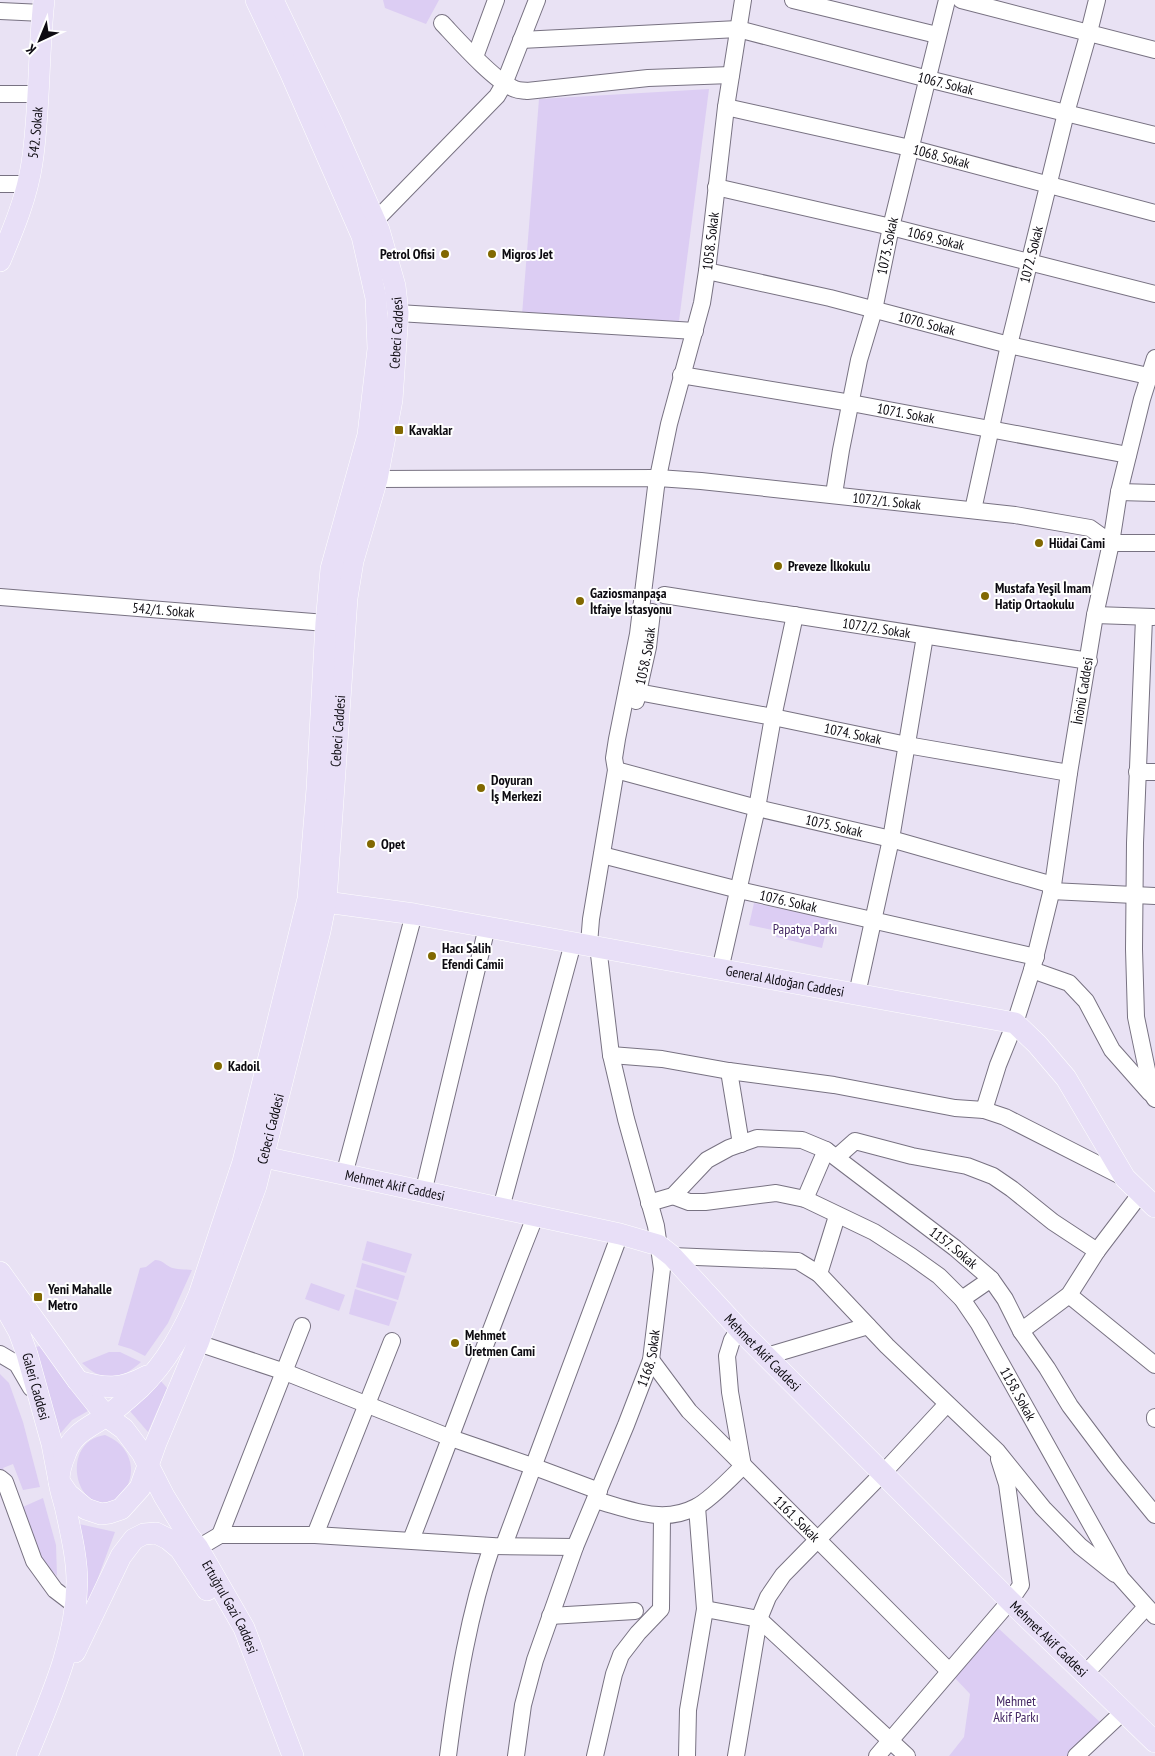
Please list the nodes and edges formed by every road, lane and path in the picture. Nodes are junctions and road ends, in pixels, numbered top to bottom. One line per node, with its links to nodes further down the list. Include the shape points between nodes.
1 (256, 0): 34 (main road, Cebeci Caddesi)
2 (273, 0): 34 (main road, Cebeci Caddesi, via 331,121)
3 (496, 0): 18 (street)
4 (537, 0): 16 (street)
5 (743, 0): 13 (street, 1058. Sokak)
6 (793, 0): 15 (street)
7 (947, 0): 15 (street, 1073. Sokak)
8 (961, 0): 14 (street)
9 (1097, 0): 14 (street, 1072. Sokak)
10 (44, 7): 11 (street); 23 (main road, 542. Sokak)
11 (0, 11)
12 (442, 23): 18 (street)
13 (738, 29): 16 (street, 1067. Sokak); 19 (street, 1058. Sokak); 20 (street, 1067. Sokak)
14 (1090, 32): 17 (street); 25 (street, 1072. Sokak)
15 (937, 35): 20 (street, 1073. Sokak)
16 (521, 40): 21 (street)
17 (1155, 50)
18 (475, 57): 21 (street)
19 (731, 75): 21 (street, via 648,78 527,91); 24 (street, 1058. Sokak)
20 (928, 79): 25 (street, 1067. Sokak); 27 (street, 1073. Sokak)
21 (504, 84): 34 (street, via 497,96)
22 (0, 94): 23 (street)
23 (37, 94): 29 (main road, 542. Sokak, via 36,134)
24 (726, 107): 27 (street, 1068. Sokak); 31 (street, 1058. Sokak)
25 (1066, 113): 26 (street, 1067. Sokak); 30 (street, 1072. Sokak)
26 (1155, 135)
27 (910, 148): 30 (street, 1068. Sokak); 33 (street, 1073. Sokak)
28 (0, 184): 29 (street)
29 (28, 184): 35 (main road, 542. Sokak)
30 (1050, 184): 32 (street, 1068. Sokak); 36 (street, 1072. Sokak)
31 (716, 187): 33 (street, 1069. Sokak); 37 (street, 1058. Sokak)
32 (1155, 213)
33 (891, 227): 36 (street, 1069. Sokak); 39 (street, 1073. Sokak)
34 (372, 229): 40 (main road, Cebeci Caddesi, via 396,286); 63 (main road, Cebeci Caddesi, via 378,349 368,435 332,569)
35 (0, 261)
36 (1030, 263): 38 (street, 1069. Sokak); 42 (street, 1072. Sokak)
37 (707, 271): 39 (street, 1070. Sokak); 41 (street, 1058. Sokak)
38 (1155, 294)
39 (874, 310): 42 (street, 1070. Sokak); 47 (street, 1073. Sokak, via 859,360)
40 (398, 313): 41 (street); 51 (main road, Cebeci Caddesi, via 392,400)
41 (694, 331): 44 (street, 1058. Sokak)
42 (1009, 345): 45 (street, 1070. Sokak); 48 (street, 1072. Sokak)
43 (1155, 358): 45 (street, İnönü Caddesi)
44 (681, 375): 47 (street, 1071. Sokak); 50 (street, 1058. Sokak)
45 (1148, 376): 46 (street, İnönü Caddesi)
46 (1148, 399): 49 (street, İnönü Caddesi)
47 (851, 403): 48 (street, 1071. Sokak); 54 (street, 1073. Sokak)
48 (990, 430): 49 (street, 1071. Sokak); 55 (street, 1072. Sokak)
49 (1128, 455): 52 (street, İnönü Caddesi)
50 (658, 478): 51 (street, 1072/1. Sokak); 54 (street, 1072/1. Sokak); 58 (street, 1058. Sokak)
51 (377, 479): 63 (main road, Cebeci Caddesi, via 353,561 347,598)
52 (1119, 492): 53 (street); 57 (street, İnönü Caddesi)
53 (1155, 493)
54 (834, 494): 55 (street, 1072/1. Sokak)
55 (973, 510): 57 (street, 1072/1. Sokak, via 1090,528)
56 (1155, 543): 57 (street)
57 (1111, 544): 61 (street, İnönü Caddesi)
58 (654, 594): 60 (street, 1072/2. Sokak); 66 (street, 1058. Sokak, via 648,647)
59 (0, 597): 63 (street, 542/1. Sokak)
60 (795, 615): 64 (street, 1072/2. Sokak); 67 (street)
61 (1095, 615): 62 (street); 65 (street, İnönü Caddesi)
62 (1149, 617): 70 (street)
63 (336, 624): 80 (main road, Cebeci Caddesi, via 341,669)
64 (926, 636): 65 (street, 1072/2. Sokak); 68 (street)
65 (1089, 661): 72 (street, İnönü Caddesi)
66 (632, 691): 67 (street, 1074. Sokak); 69 (street, 1058. Sokak, via 622,761)
67 (773, 718): 68 (street, 1074. Sokak); 73 (street)
68 (906, 745): 72 (street, 1074. Sokak); 74 (street)
69 (616, 770): 73 (street, 1075. Sokak); 75 (street, 1058. Sokak)
70 (1137, 772): 71 (street); 78 (street)
71 (1155, 772)
72 (1069, 773): 76 (street, İnönü Caddesi)
73 (757, 808): 74 (street, 1075. Sokak); 77 (street)
74 (891, 839): 76 (street, 1075. Sokak); 82 (street)
75 (602, 855): 77 (street, 1076. Sokak); 84 (street, 1058. Sokak)
76 (1052, 888): 78 (street, 1075. Sokak); 85 (street, İnönü Caddesi)
77 (739, 890): 82 (street, 1076. Sokak); 86 (street)
78 (1135, 895): 79 (street, 1075. Sokak); 91 (street, via 1136,1017)
79 (1155, 896)
80 (317, 900): 81 (main road, General Aldoğan Caddesi); 93 (main road, Cebeci Caddesi); 96 (main road, Cebeci Caddesi)
81 (414, 914): 83 (main road, General Aldoğan Caddesi); 97 (street)
82 (873, 921): 85 (street, 1076. Sokak); 87 (street)
83 (487, 926): 84 (main road, General Aldoğan Caddesi); 99 (street)
84 (587, 945): 86 (main road, General Aldoğan Caddesi); 89 (street, 1168. Sokak); 104 (street)
85 (1034, 963): 88 (street, İnönü Caddesi); 91 (street, 1076. Sokak, via 1068,983 1086,1001 1112,1050)
86 (720, 970): 87 (main road, General Aldoğan Caddesi)
87 (857, 994): 88 (main road, General Aldoğan Caddesi)
88 (1015, 1023): 92 (street, İnönü Caddesi); 98 (main road, via 1066,1078)
89 (611, 1055): 90 (street, via 662,1059); 103 (street, 1168. Sokak)
90 (729, 1071): 92 (street); 94 (street)
91 (1153, 1097)
92 (984, 1110): 98 (street, via 1006,1117)
93 (251, 1131): 96 (main road, via 256,1148); 126 (main road, Cebeci Caddesi, via 199,1295 183,1330)
94 (740, 1144): 95 (street, 1157. Sokak, via 756,1138 802,1140); 100 (street, 1157. Sokak, via 707,1160)
95 (831, 1154): 101 (street); 109 (street, via 855,1142 967,1166 999,1180); 112 (street, 1157. Sokak, via 955,1248)
96 (264, 1157): 97 (main road, Mehmet Akif Caddesi); 121 (main road, Cebeci Caddesi)
97 (344, 1175): 99 (main road, Mehmet Akif Caddesi)
98 (1125, 1178): 102 (main road)
99 (423, 1192): 104 (main road, Mehmet Akif Caddesi)
100 (674, 1196): 101 (street, 1158. Sokak, via 689,1202 776,1193); 103 (street)
101 (805, 1199): 106 (street, 1158. Sokak)
102 (1148, 1200): 109 (street)
103 (649, 1203): 108 (street, 1168. Sokak)
104 (502, 1208): 105 (main road, Mehmet Akif Caddesi)
105 (535, 1216): 107 (main road, Mehmet Akif Caddesi); 133 (street)
106 (837, 1216): 111 (street); 115 (street, 1158. Sokak, via 874,1232 911,1256 939,1276)
107 (620, 1234): 108 (main road, Mehmet Akif Caddesi); 136 (street)
108 (665, 1250): 111 (street, via 798,1261); 118 (main road, Mehmet Akif Caddesi); 124 (street, 1168. Sokak)
109 (1097, 1251): 113 (street)
110 (0, 1272): 128 (main road, Galeri Caddesi)
111 (819, 1274): 117 (street)
112 (991, 1280): 115 (street); 119 (street, 1157. Sokak)
113 (1069, 1295): 119 (street); 125 (street)
114 (0, 1298): 129 (main road, Galeri Caddesi, via 19,1332)
115 (962, 1299): 152 (street, 1158. Sokak)
116 (302, 1326): 127 (street)
117 (868, 1326): 123 (street); 131 (street)
118 (739, 1329): 123 (main road, Mehmet Akif Caddesi); 137 (street, via 726,1356)
119 (1021, 1331): 143 (street, 1157. Sokak, via 1070,1406)
120 (392, 1341): 130 (street)
121 (198, 1343): 127 (street); 135 (main road, Cebeci Caddesi)
122 (0, 1354): 129 (street, via 16,1364)
123 (767, 1356): 138 (main road, Mehmet Akif Caddesi)
124 (651, 1360): 137 (street, 1161. Sokak, via 689,1411); 141 (street, 1168. Sokak)
125 (1154, 1363)
126 (156, 1371): 128 (main road, via 140,1380 114,1387 97,1387); 132 (main road, Cebeci Caddesi, via 131,1397)
127 (285, 1372): 130 (street); 145 (street)
128 (78, 1381): 132 (main road, Galeri Caddesi)
129 (39, 1398): 140 (main road, Galeri Caddesi)
130 (366, 1404): 133 (street); 146 (street)
131 (947, 1404): 134 (street); 138 (street)
132 (106, 1416): 135 (main road, via 133,1439); 140 (main road, via 75,1436 64,1455)
133 (451, 1438): 136 (street); 148 (street)
134 (997, 1451): 152 (street, via 1043,1508 1080,1546); 153 (street, via 1007,1484 1021,1584)
135 (149, 1466): 140 (main road, via 140,1488 129,1501 121,1509 109,1513 94,1512 78,1504); 151 (main road, Ertuğrul Gazi Caddesi, via 170,1508)
136 (532, 1466): 141 (street); 149 (street)
137 (743, 1466): 142 (street); 147 (street, 1161. Sokak)
138 (883, 1473): 147 (street); 153 (main road, Mehmet Akif Caddesi)
139 (0, 1478): 154 (street, via 5,1482 34,1562 55,1590)
140 (59, 1480): 154 (main road, Galeri Caddesi, via 74,1552)
141 (597, 1495): 144 (street, via 644,1514); 150 (street, 1168. Sokak)
142 (697, 1507): 144 (street); 155 (street)
143 (1155, 1515)
144 (662, 1517): 171 (street, via 661,1609 621,1655)
145 (220, 1535): 146 (street); 151 (street)
146 (315, 1535): 148 (street)
147 (818, 1539): 159 (street, via 783,1575); 161 (street, 1161. Sokak)
148 (411, 1540): 149 (street)
149 (498, 1545): 150 (street); 169 (street, via 480,1581 462,1661)
150 (575, 1547): 158 (street, 1168. Sokak)
151 (198, 1548): 160 (main road, Ertuğrul Gazi Caddesi, via 244,1628)
152 (1121, 1578): 157 (street, 1158. Sokak)
153 (1010, 1601): 161 (street); 162 (main road, Mehmet Akif Caddesi)
154 (76, 1606): 163 (main road, Galeri Caddesi)
155 (705, 1609): 159 (street); 172 (street, via 688,1710)
156 (635, 1611): 158 (street)
157 (1151, 1611): 162 (street)
158 (550, 1616): 170 (street, 1168. Sokak, via 523,1705)
159 (759, 1618): 165 (street); 173 (street)
160 (258, 1664): 163 (main road, via 225,1622 180,1549 156,1533 144,1534 134,1539 122,1556); 168 (main road, Ertuğrul Gazi Caddesi)
161 (949, 1671): 165 (street)
162 (1086, 1674): 164 (main road, Mehmet Akif Caddesi)
163 (55, 1688): 167 (main road)
164 (1124, 1711): 166 (main road, Mehmet Akif Caddesi); 176 (street)
165 (890, 1740): 174 (street); 175 (street)
166 (1155, 1742)
167 (27, 1756)
168 (293, 1756)
169 (448, 1756)
170 (516, 1756)
171 (595, 1756)
172 (687, 1756)
173 (736, 1756)
174 (877, 1756)
175 (908, 1756)
176 (1076, 1756)

